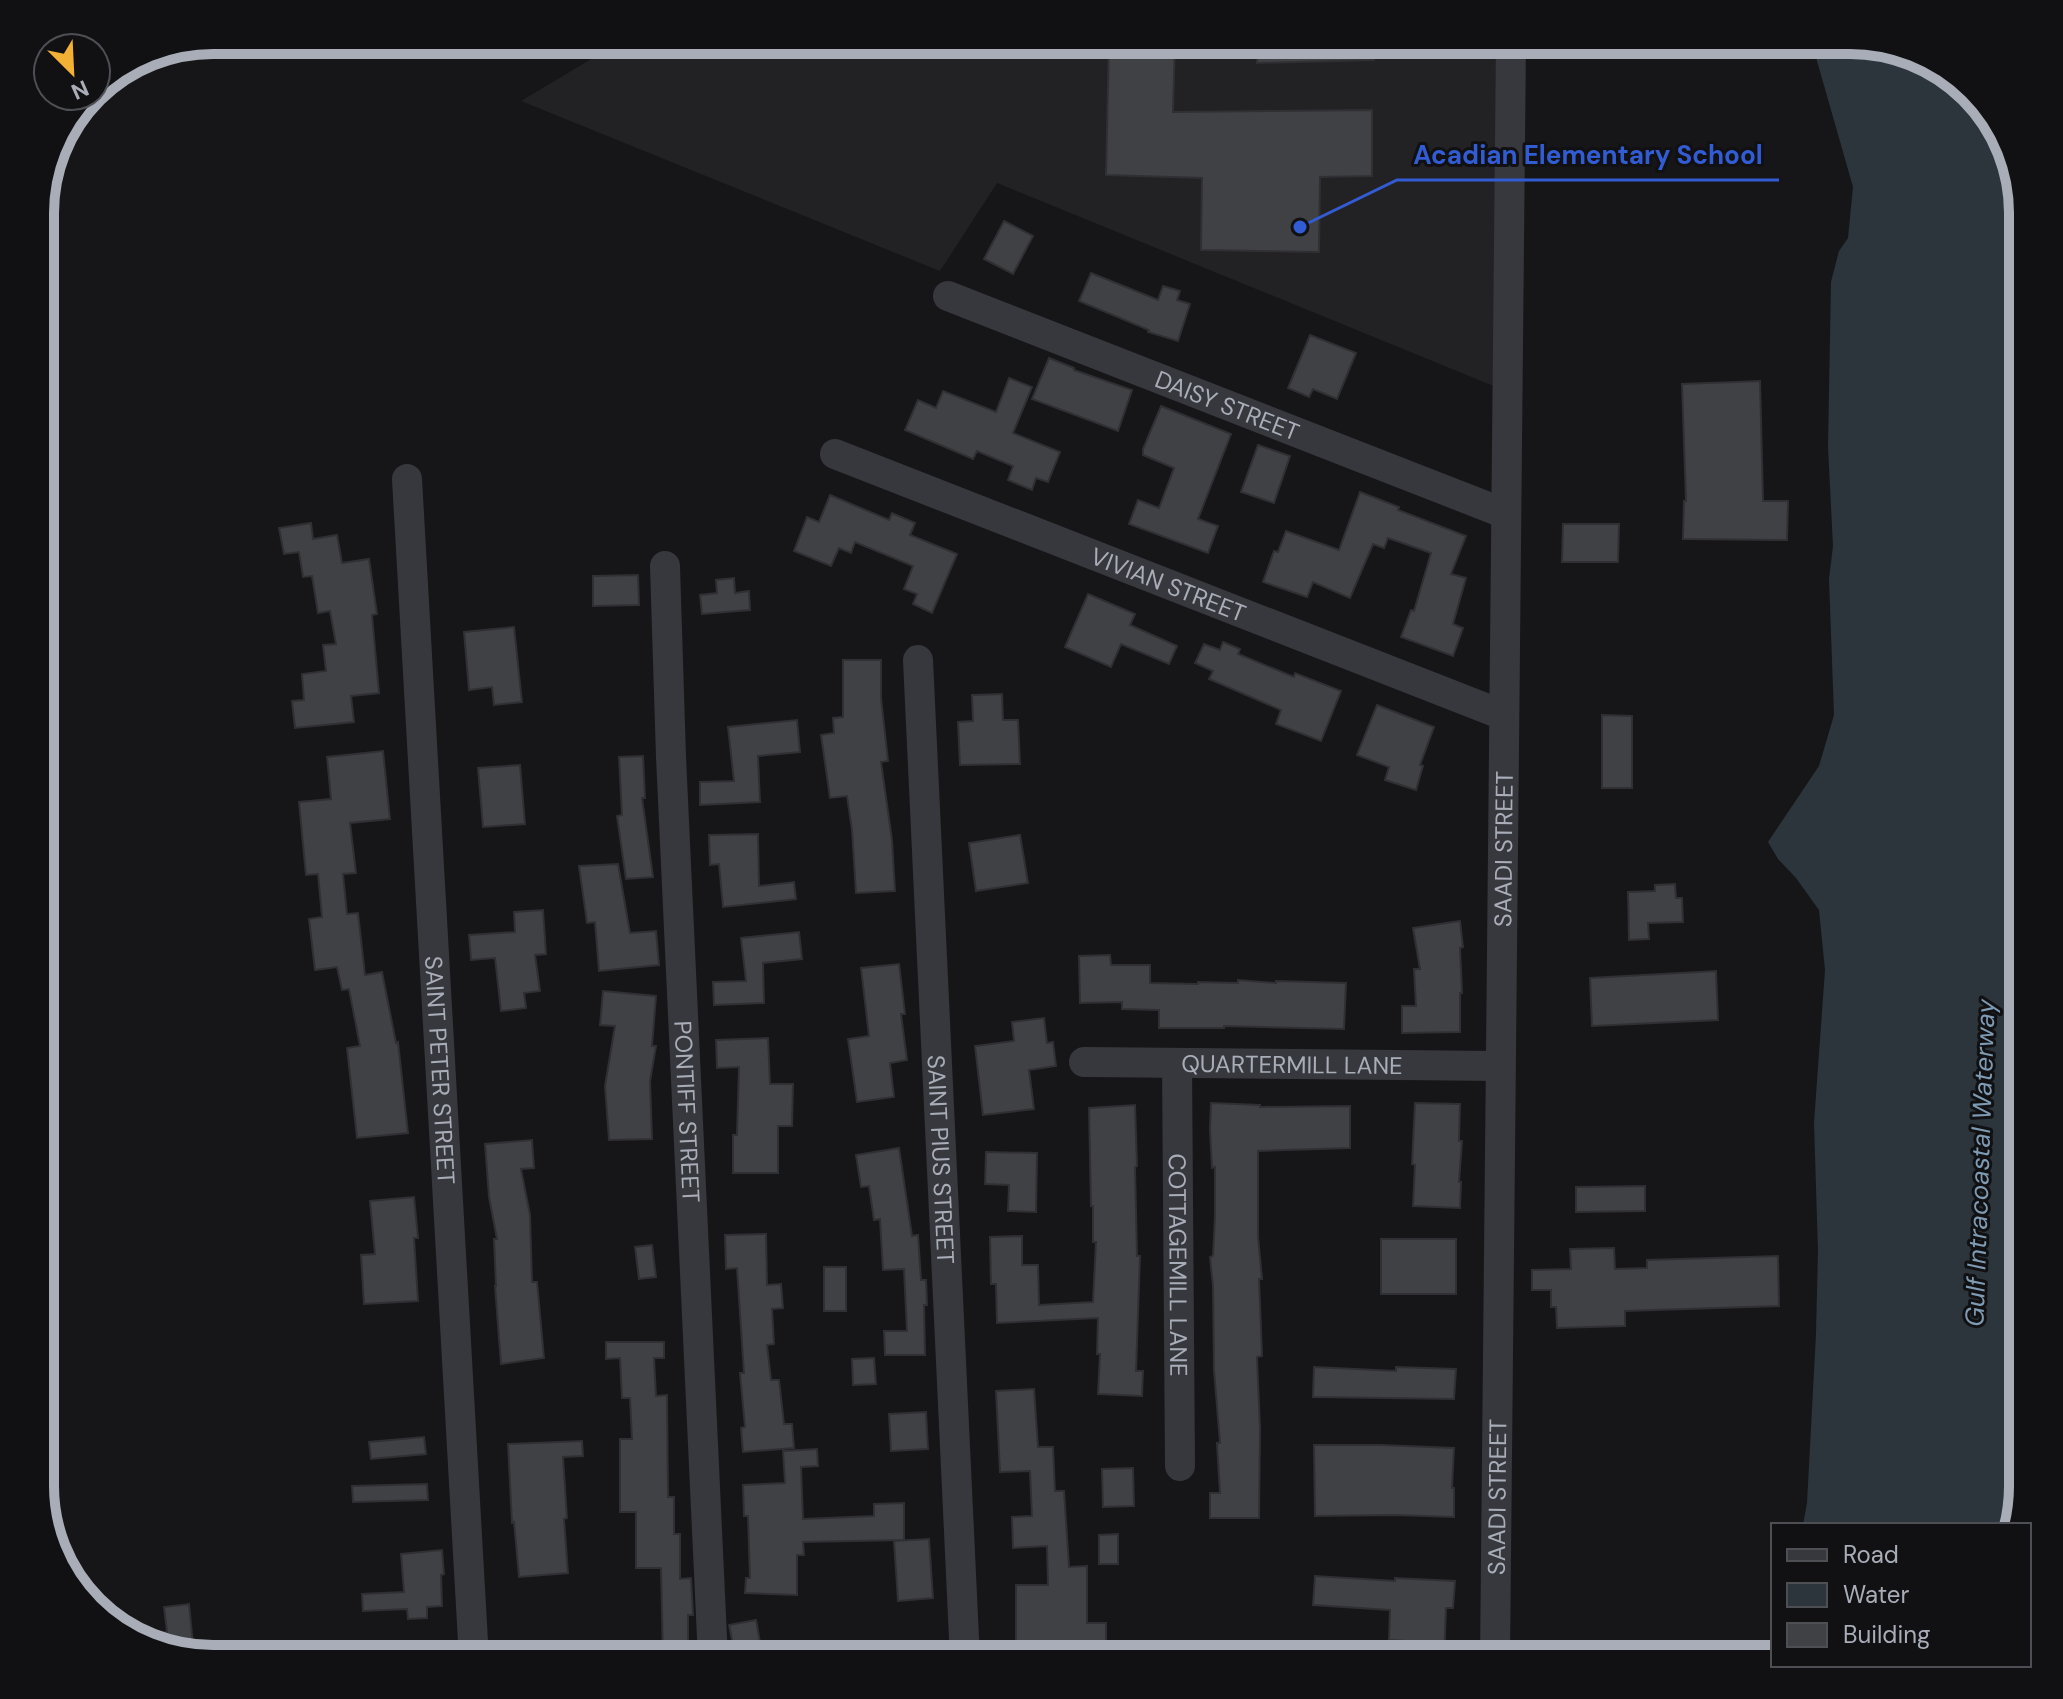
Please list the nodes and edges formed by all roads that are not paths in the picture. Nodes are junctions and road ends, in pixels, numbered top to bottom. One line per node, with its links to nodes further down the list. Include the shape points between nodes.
1 (1511, 54): 5 (street, SAADI STREET)
2 (948, 296): 5 (street, DAISY STREET)
3 (835, 454): 8 (street, VIVIAN STREET)
4 (407, 479): 13 (street, SAINT PETER STREET)
5 (1506, 514): 8 (street, SAADI STREET)
6 (665, 566): 14 (street, PONTIFF STREET)
7 (918, 660): 15 (street, SAINT PIUS STREET)
8 (1503, 715): 11 (street, SAADI STREET)
9 (1084, 1062): 10 (street, QUARTERMILL LANE)
10 (1177, 1063): 11 (street, QUARTERMILL LANE); 12 (street, COTTAGEMILL LANE)
11 (1500, 1066): 16 (street, SAADI STREET)
12 (1180, 1466)
13 (473, 1645)
14 (712, 1645)
15 (964, 1645)
16 (1495, 1645)

